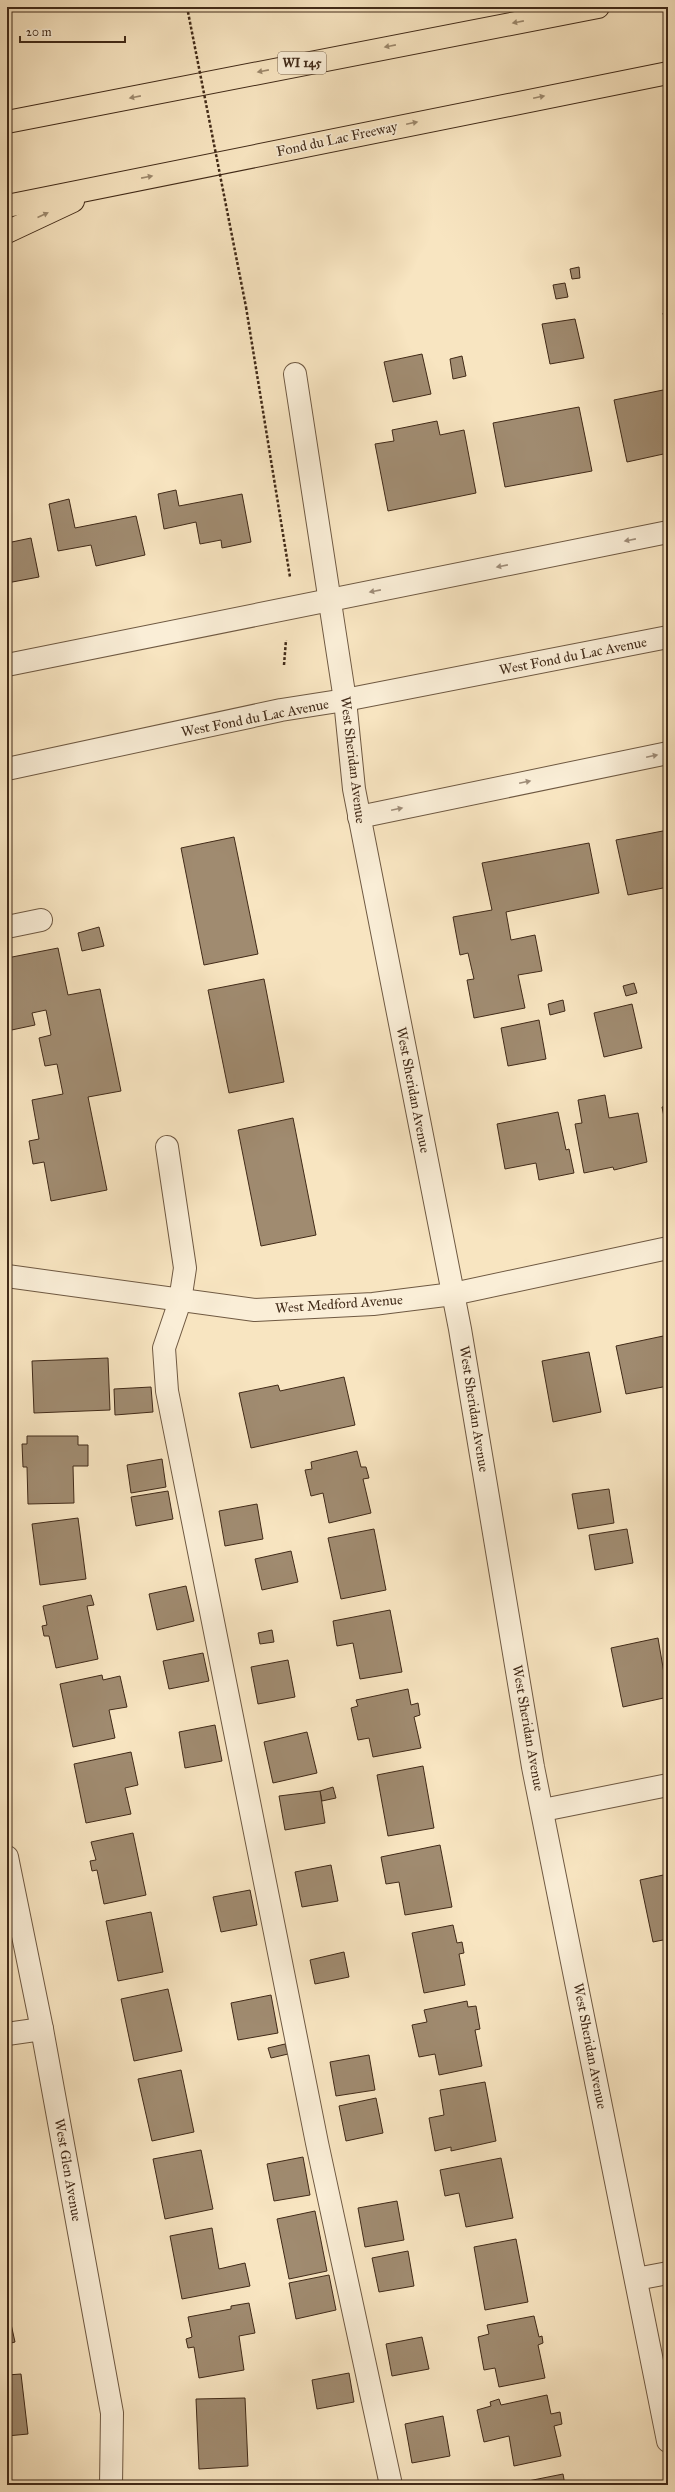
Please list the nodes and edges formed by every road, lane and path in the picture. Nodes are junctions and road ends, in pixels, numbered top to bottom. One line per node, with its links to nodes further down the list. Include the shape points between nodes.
1 (187, 7): 11 (path, bridge, via 246,307 290,574)
2 (598, 7): 4 (highway, WI 145, one-way to 4)
3 (668, 73): 5 (highway, Fond du Lac Freeway, one-way to 3)
4 (7, 122)
5 (109, 185): 6 (highway, Fond du Lac Freeway); 7 (highway, one-way to 5)
6 (7, 206)
7 (7, 232)
8 (295, 374): 10 (street, West Sheridan Avenue)
9 (668, 532): 10 (street, one-way to 10)
10 (330, 600): 11 (street); 15 (street, West Sheridan Avenue)
11 (288, 608): 13 (street); 14 (path)
12 (668, 637): 15 (street, West Fond du Lac Avenue)
13 (7, 665)
14 (284, 666)
15 (345, 700): 17 (street, West Fond du Lac Avenue, via 281,710); 18 (street, West Sheridan Avenue)
16 (668, 753): 18 (street, one-way to 16)
17 (7, 770)
18 (359, 817): 24 (street, West Sheridan Avenue)
19 (41, 920): 20 (street)
20 (7, 927)
21 (166, 1147): 25 (street, via 185,1268)
22 (668, 1248): 24 (street, West Medford Avenue)
23 (7, 1276): 25 (street, West Medford Avenue)
24 (453, 1294): 25 (street, West Medford Avenue, via 373,1304 255,1310); 27 (street, West Sheridan Avenue, via 533,1767)
25 (180, 1301): 35 (street, via 164,1348 167,1391 315,2135)
26 (668, 1785): 27 (street)
27 (543, 1810): 32 (street, West Sheridan Avenue)
28 (7, 1857): 29 (street, West Glen Avenue)
29 (42, 2029): 30 (street); 34 (street, West Glen Avenue, via 112,2413)
30 (7, 2034)
31 (668, 2273): 32 (street)
32 (636, 2279): 33 (street, West Sheridan Avenue)
33 (668, 2441)
34 (111, 2485)
35 (391, 2485)

